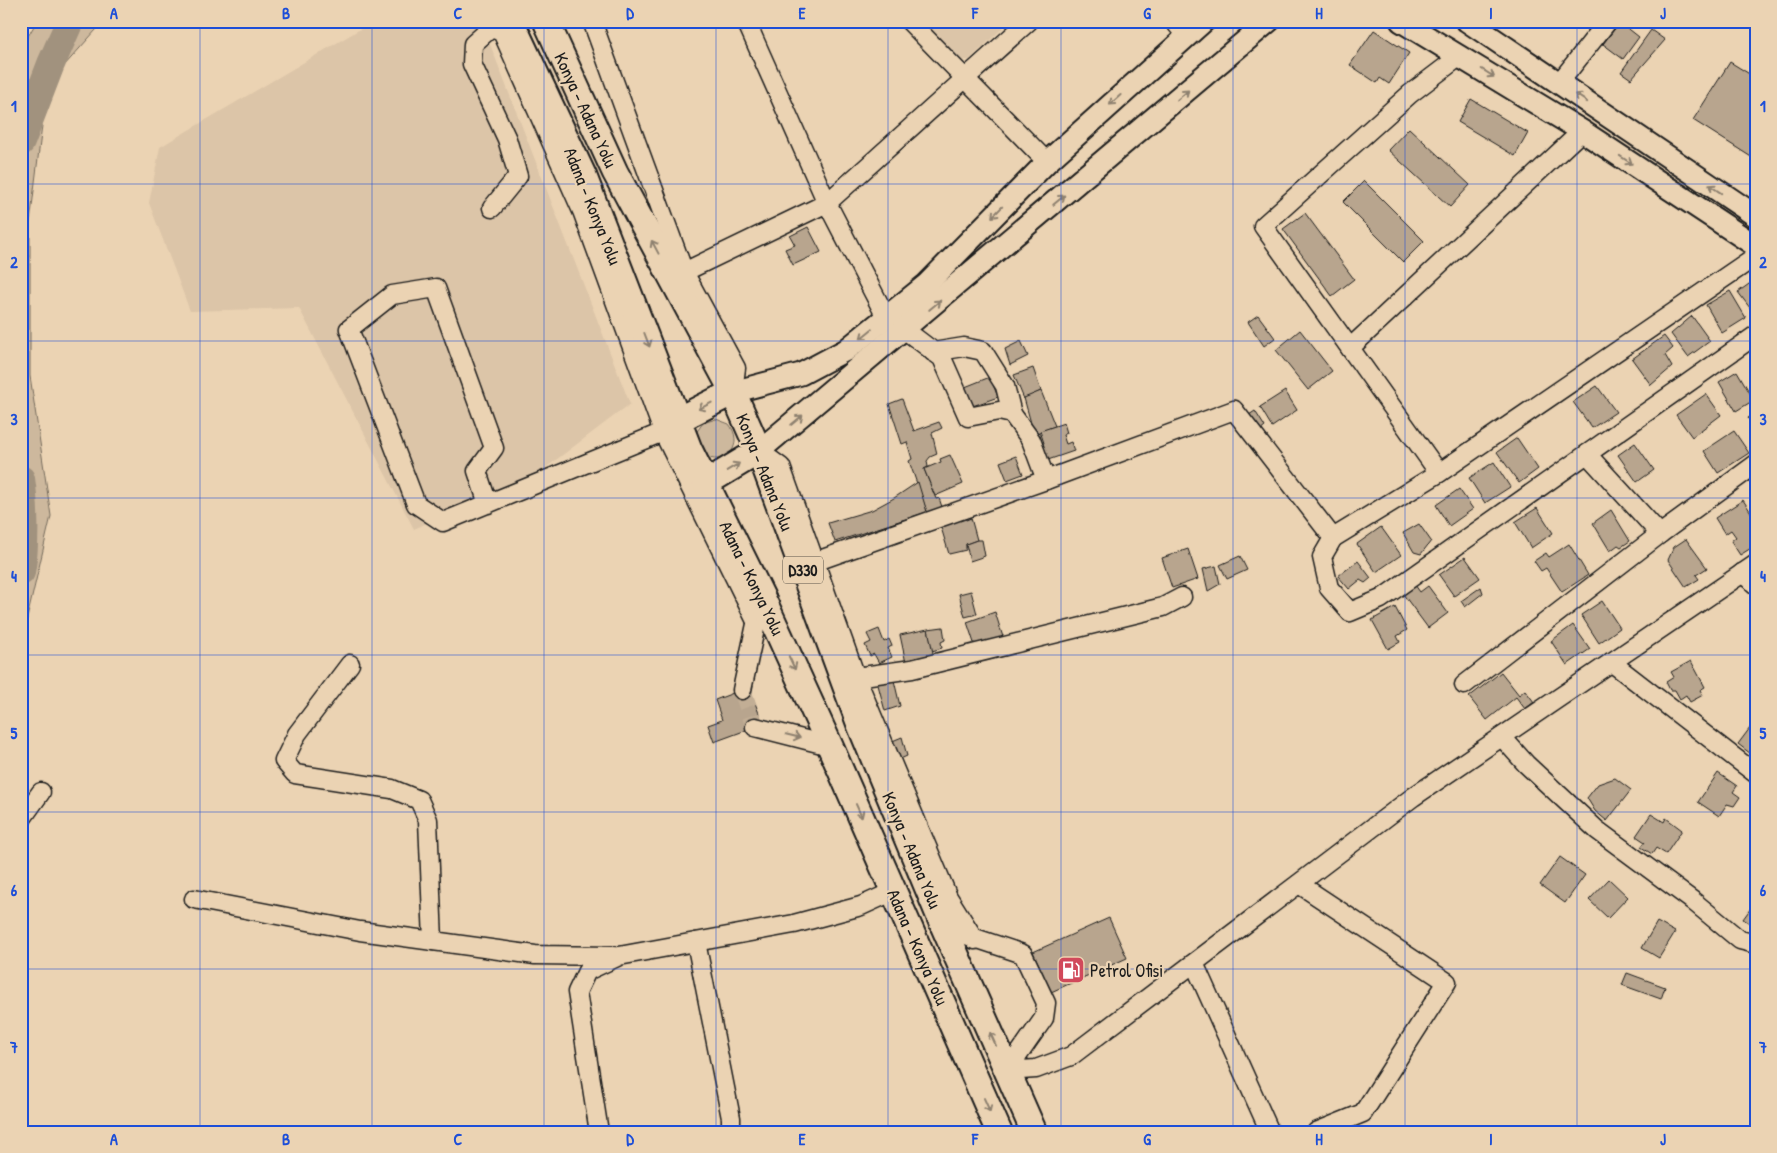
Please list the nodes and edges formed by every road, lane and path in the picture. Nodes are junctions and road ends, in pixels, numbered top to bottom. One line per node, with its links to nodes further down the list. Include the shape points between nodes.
1 (546, 21): 29 (highway, Konya - Adana Yolu / D330, one-way to 1, via 615,172)
2 (592, 21): 23 (street)
3 (746, 21): 18 (street)
4 (909, 21): 14 (street)
5 (1029, 21): 14 (street)
6 (1204, 21): 12 (main road)
7 (1270, 21): 25 (main road, one-way to 7)
8 (1401, 21): 13 (main road)
9 (1608, 21): 15 (street)
10 (1473, 23): 15 (main road)
11 (497, 24): 19 (street, via 473,44 472,64 507,139 518,176); 31 (highway, Adana - Konya Yolu / D330, via 584,177)
12 (1180, 29): 17 (main road, one-way to 17)
13 (1460, 56): 16 (main road, one-way to 16); 27 (street, via 1410,94 1262,226)
14 (965, 78): 17 (street); 18 (street)
15 (1559, 83): 20 (main road, one-way to 15)
16 (1582, 131): 21 (main road, one-way to 21); 27 (street)
17 (1047, 162): 24 (main road, one-way to 24, via 926,285)
18 (827, 203): 23 (street); 24 (street)
19 (492, 208)
20 (1756, 216)
21 (1756, 246)
22 (1756, 256): 35 (street)
23 (684, 272): 29 (street, via 736,368)
24 (886, 317): 29 (main road, one-way to 29, via 846,350 801,374)
25 (905, 330): 28 (street); 32 (main road, one-way to 25)
26 (1756, 335): 33 (street)
27 (1350, 348): 35 (street)
28 (933, 352): 30 (street, via 942,358 968,416 999,411); 30 (street, via 964,347 983,351 1004,386)
29 (732, 392): 31 (highway, one-way to 31); 32 (highway, Konya - Adana Yolu / D330)
30 (1012, 414): 36 (street, via 1031,440)
31 (671, 426): 37 (highway, Adana - Konya Yolu / D330, via 689,449); 38 (street); 46 (street)
32 (759, 451): 37 (highway, one-way to 32); 41 (street, via 781,467); 61 (highway, Konya - Adana Yolu / D330, via 860,724)
33 (1587, 454): 39 (street); 40 (street, via 1381,599 1350,612 1329,588 1322,558)
34 (1756, 464): 39 (street)
35 (1439, 472): 40 (street)
36 (1046, 480): 40 (street, via 1234,410); 41 (street)
37 (706, 483): 44 (highway, Adana - Konya Yolu / D330)
38 (488, 504): 38 (street, via 477,471 494,448 436,288 392,295 350,330 416,504 443,522)
39 (1660, 534): 50 (street)
40 (1333, 538)
41 (814, 562): 49 (street)
42 (1749, 568): 43 (street); 47 (street)
43 (1756, 585)
44 (762, 597): 46 (street); 54 (highway, Adana - Konya Yolu / D330, one-way to 54)
45 (1182, 597): 49 (street, via 1163,607 912,669)
46 (756, 621): 51 (street)
47 (1611, 662): 53 (street); 55 (street)
48 (350, 664): 63 (street, via 297,734 284,761 294,774 392,789 419,800 428,820)
49 (856, 677): 62 (street, via 948,897)
50 (1464, 685)
51 (742, 690)
52 (755, 726): 54 (street, one-way to 54)
53 (1502, 737): 58 (street, via 1413,797); 65 (street, via 1526,764 1597,830)
54 (830, 746): 59 (highway, Adana - Konya Yolu / D330, one-way to 59)
55 (1756, 774)
56 (41, 792): 57 (street)
57 (21, 820)
58 (1298, 884): 68 (street); 75 (street, via 1447,982 1363,1113)
59 (894, 892): 64 (street, via 861,906 794,924); 72 (highway, Adana - Konya Yolu / D330, one-way to 72)
60 (194, 899): 63 (street, via 360,931)
61 (943, 925): 62 (street); 69 (highway, Konya - Adana Yolu / D330, one-way to 61)
62 (976, 940): 69 (street, via 1023,954 1046,1003 1044,1018)
63 (432, 941): 67 (street, via 535,955)
64 (696, 942): 67 (street); 71 (street, via 731,1118)
65 (1748, 942): 66 (street)
66 (1756, 952)
67 (619, 956): 70 (street, via 587,971 577,992)
68 (1194, 963): 69 (street, via 1071,1056 1036,1069); 74 (street)
69 (1007, 1071): 73 (highway, Konya - Adana Yolu / D330)
70 (599, 1132)
71 (731, 1132)
72 (999, 1132)
73 (1034, 1132)
74 (1270, 1132)
75 (1316, 1132)

